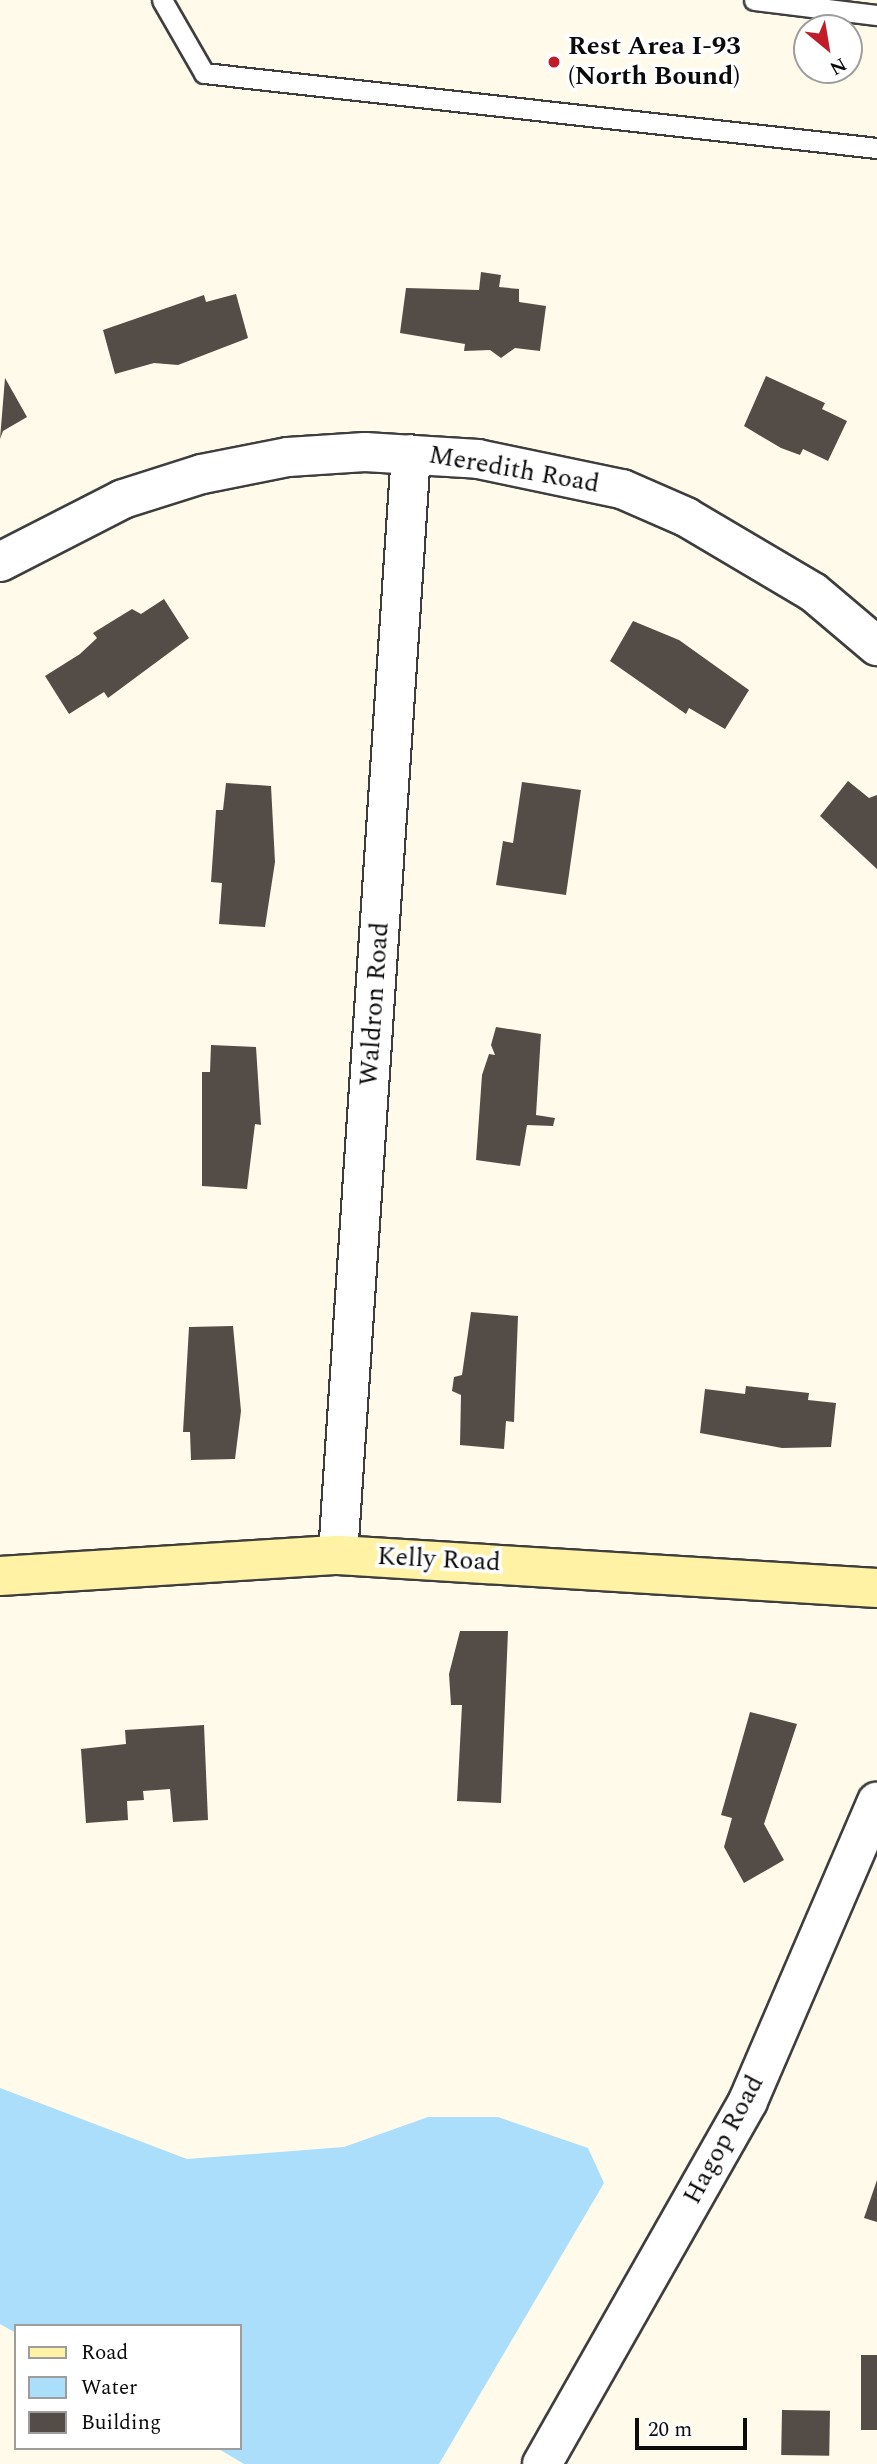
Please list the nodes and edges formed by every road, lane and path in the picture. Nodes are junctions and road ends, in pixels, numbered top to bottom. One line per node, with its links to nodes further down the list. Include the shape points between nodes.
1 (162, 0): 4 (lane, via 204,73)
2 (754, 0): 3 (lane)
3 (877, 15)
4 (877, 148)
5 (411, 454): 6 (street, Meredith Road, via 288,457 202,474 123,499); 7 (street, Meredith Road, via 478,459 622,489 746,548 813,592); 8 (street, Waldron Road)
6 (0, 562)
7 (877, 646)
8 (338, 1555): 9 (street, Kelly Road); 10 (street, Kelly Road)
9 (0, 1576)
10 (877, 1588)
11 (877, 1802): 12 (street, Hagop Road, via 748,2101)
12 (542, 2464)

